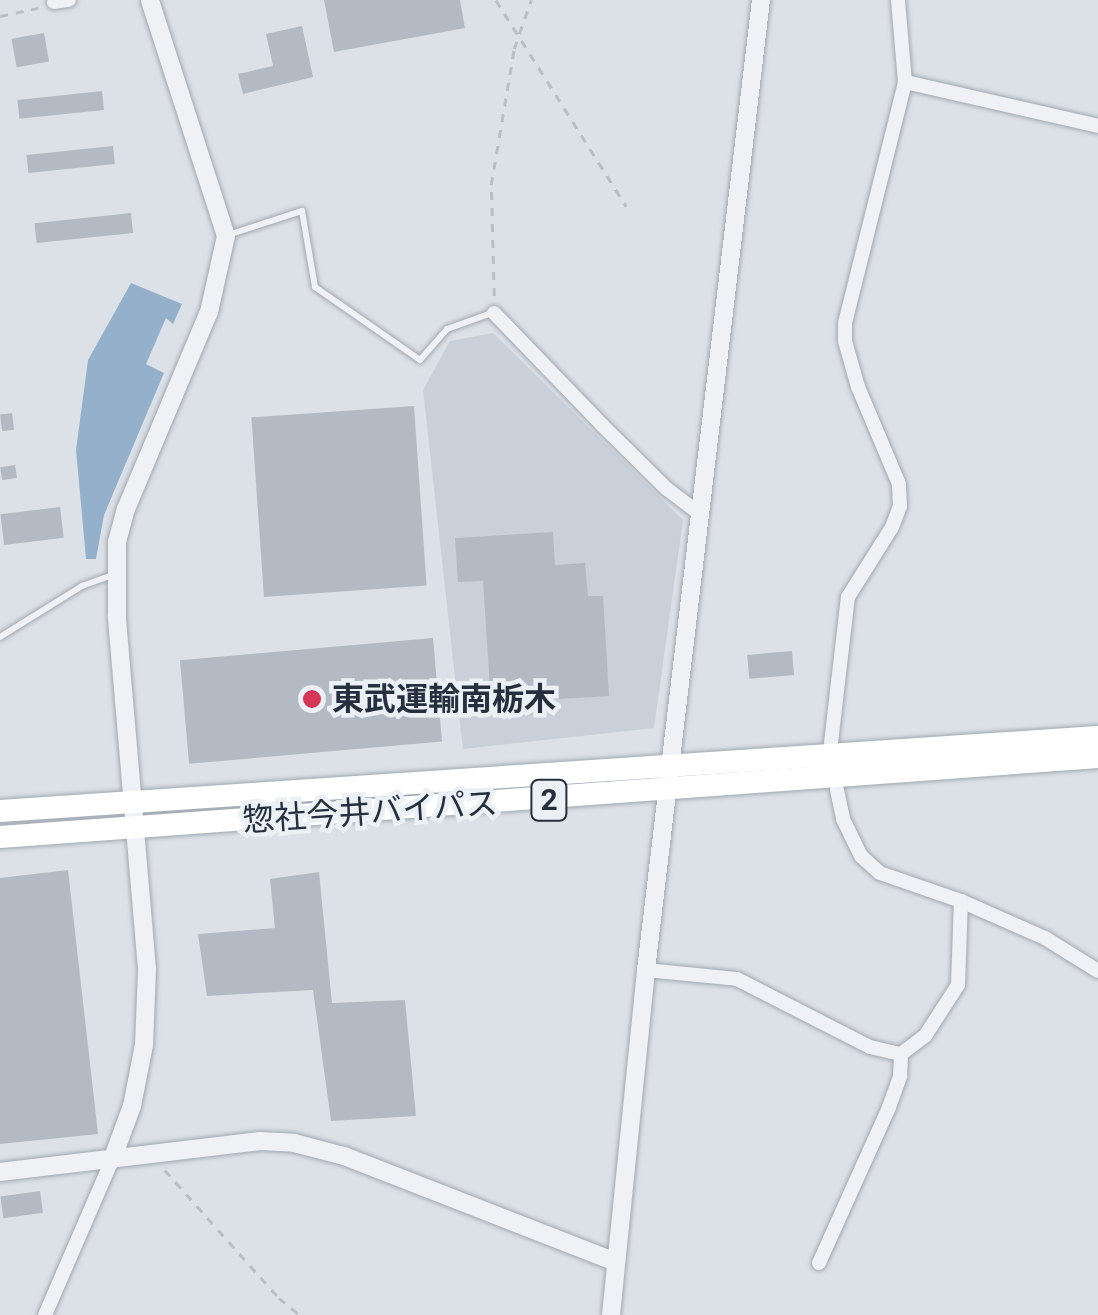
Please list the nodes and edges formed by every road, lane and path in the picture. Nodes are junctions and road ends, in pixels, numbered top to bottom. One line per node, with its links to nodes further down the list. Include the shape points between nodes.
1 (150, 0): 12 (street)
2 (496, 0): 8 (path)
3 (531, 0): 8 (path)
4 (761, 0): 14 (street)
5 (898, 0): 9 (street)
6 (61, 1): 7 (path)
7 (0, 16)
8 (517, 36): 11 (path); 13 (path, via 490,185)
9 (905, 82): 10 (street); 18 (street, via 845,322 858,386 895,471 900,506 848,597)
10 (1098, 126)
11 (626, 206)
12 (226, 236): 13 (lane, via 302,211 315,287 420,360 447,329); 15 (street, via 209,312 126,509)
13 (494, 312): 14 (street, via 628,451)
14 (700, 514): 20 (street)
15 (114, 575): 16 (lane, via 82,586); 23 (street)
16 (0, 637)
17 (1098, 737): 20 (main road, 惣社今井バイパス / 2)
18 (830, 743)
19 (1098, 758): 22 (main road, 惣社今井バイパス / 2)
20 (670, 764): 22 (street); 23 (main road, 惣社今井バイパス / 2)
21 (837, 790): 27 (street, via 861,856 880,872)
22 (666, 791): 25 (main road, 惣社今井バイパス / 2); 28 (street)
23 (131, 800): 24 (main road, 惣社今井バイパス / 2); 25 (street)
24 (0, 811)
25 (134, 829): 26 (main road, 惣社今井バイパス / 2); 32 (street, via 148,968 144,1046)
26 (0, 838)
27 (961, 901): 29 (street); 30 (street, via 958,985 925,1036)
28 (646, 970): 30 (street, via 736,980 870,1047); 34 (street)
29 (1098, 971)
30 (900, 1054): 35 (street, via 900,1076)
31 (152, 1155): 32 (street); 34 (street, via 260,1140 294,1144 344,1156); 37 (path)
32 (112, 1160): 33 (street); 36 (street)
33 (0, 1172)
34 (616, 1262): 38 (street)
35 (818, 1264)
36 (44, 1315)
37 (300, 1315)
38 (611, 1315)

